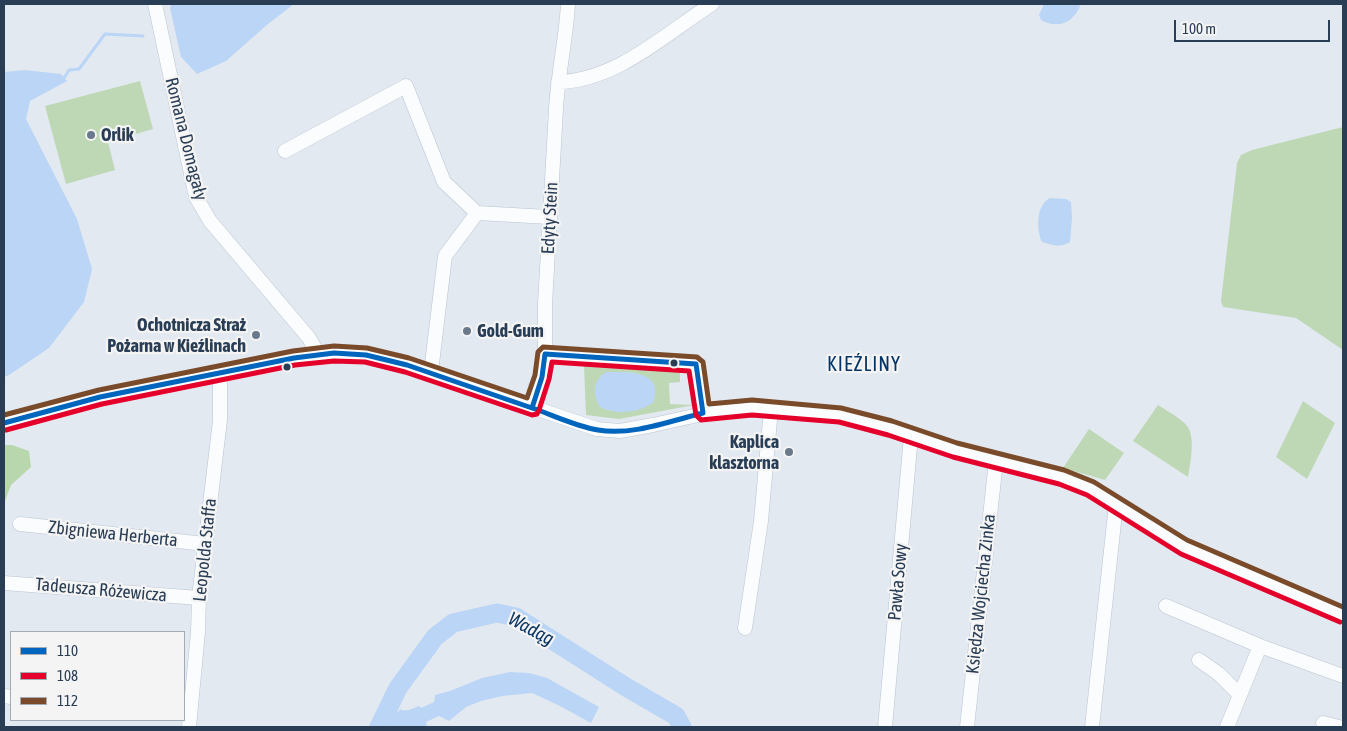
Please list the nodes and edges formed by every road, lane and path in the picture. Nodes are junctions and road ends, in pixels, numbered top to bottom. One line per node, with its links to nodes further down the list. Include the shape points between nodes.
1 (155, 4): 8 (street, Romana Domagały, via 196,197 210,221 309,338)
2 (568, 4): 4 (street, Edyty Stein)
3 (712, 4): 4 (street, via 606,72)
4 (558, 82): 7 (street, Edyty Stein)
5 (285, 151): 6 (street, via 406,86 444,182)
6 (477, 213): 7 (street); 11 (street, via 445,256)
7 (549, 217): 9 (street, Edyty Stein)
8 (318, 354): 10 (street); 11 (street, via 366,355)
9 (545, 354): 12 (street, Edyty Stein); 14 (street, via 696,364)
10 (220, 372): 15 (street, via 100,396); 20 (street, Leopolda Staffa, via 220,420)
11 (431, 372): 12 (street)
12 (532, 408): 14 (street, via 598,430 620,431)
13 (771, 409): 14 (street, via 752,407); 16 (street, via 840,415); 25 (street, via 762,521)
14 (703, 413)
15 (4, 423)
16 (911, 436): 17 (street); 33 (street, Pawła Sowy)
17 (996, 461): 18 (street, via 1061,477 1090,488); 34 (street, Księdza Wojciecha Zinka)
18 (1116, 504): 24 (street, via 1184,547); 35 (street)
19 (20, 524): 20 (street, Zbigniewa Herberta)
20 (205, 544): 22 (street, Leopolda Staffa)
21 (4, 583): 22 (street, Tadeusza Różewicza)
22 (199, 598): 30 (street, Leopolda Staffa, via 197,641)
23 (1166, 606): 26 (street)
24 (1343, 615)
25 (746, 628)
26 (1260, 646): 28 (street); 29 (street)
27 (1199, 660): 29 (street)
28 (1343, 676)
29 (1240, 695): 36 (street)
30 (187, 711): 32 (street, Leopolda Staffa)
31 (1323, 723): 37 (street)
32 (189, 727)
33 (885, 727)
34 (967, 727)
35 (1092, 727)
36 (1227, 727)
37 (1339, 727)

